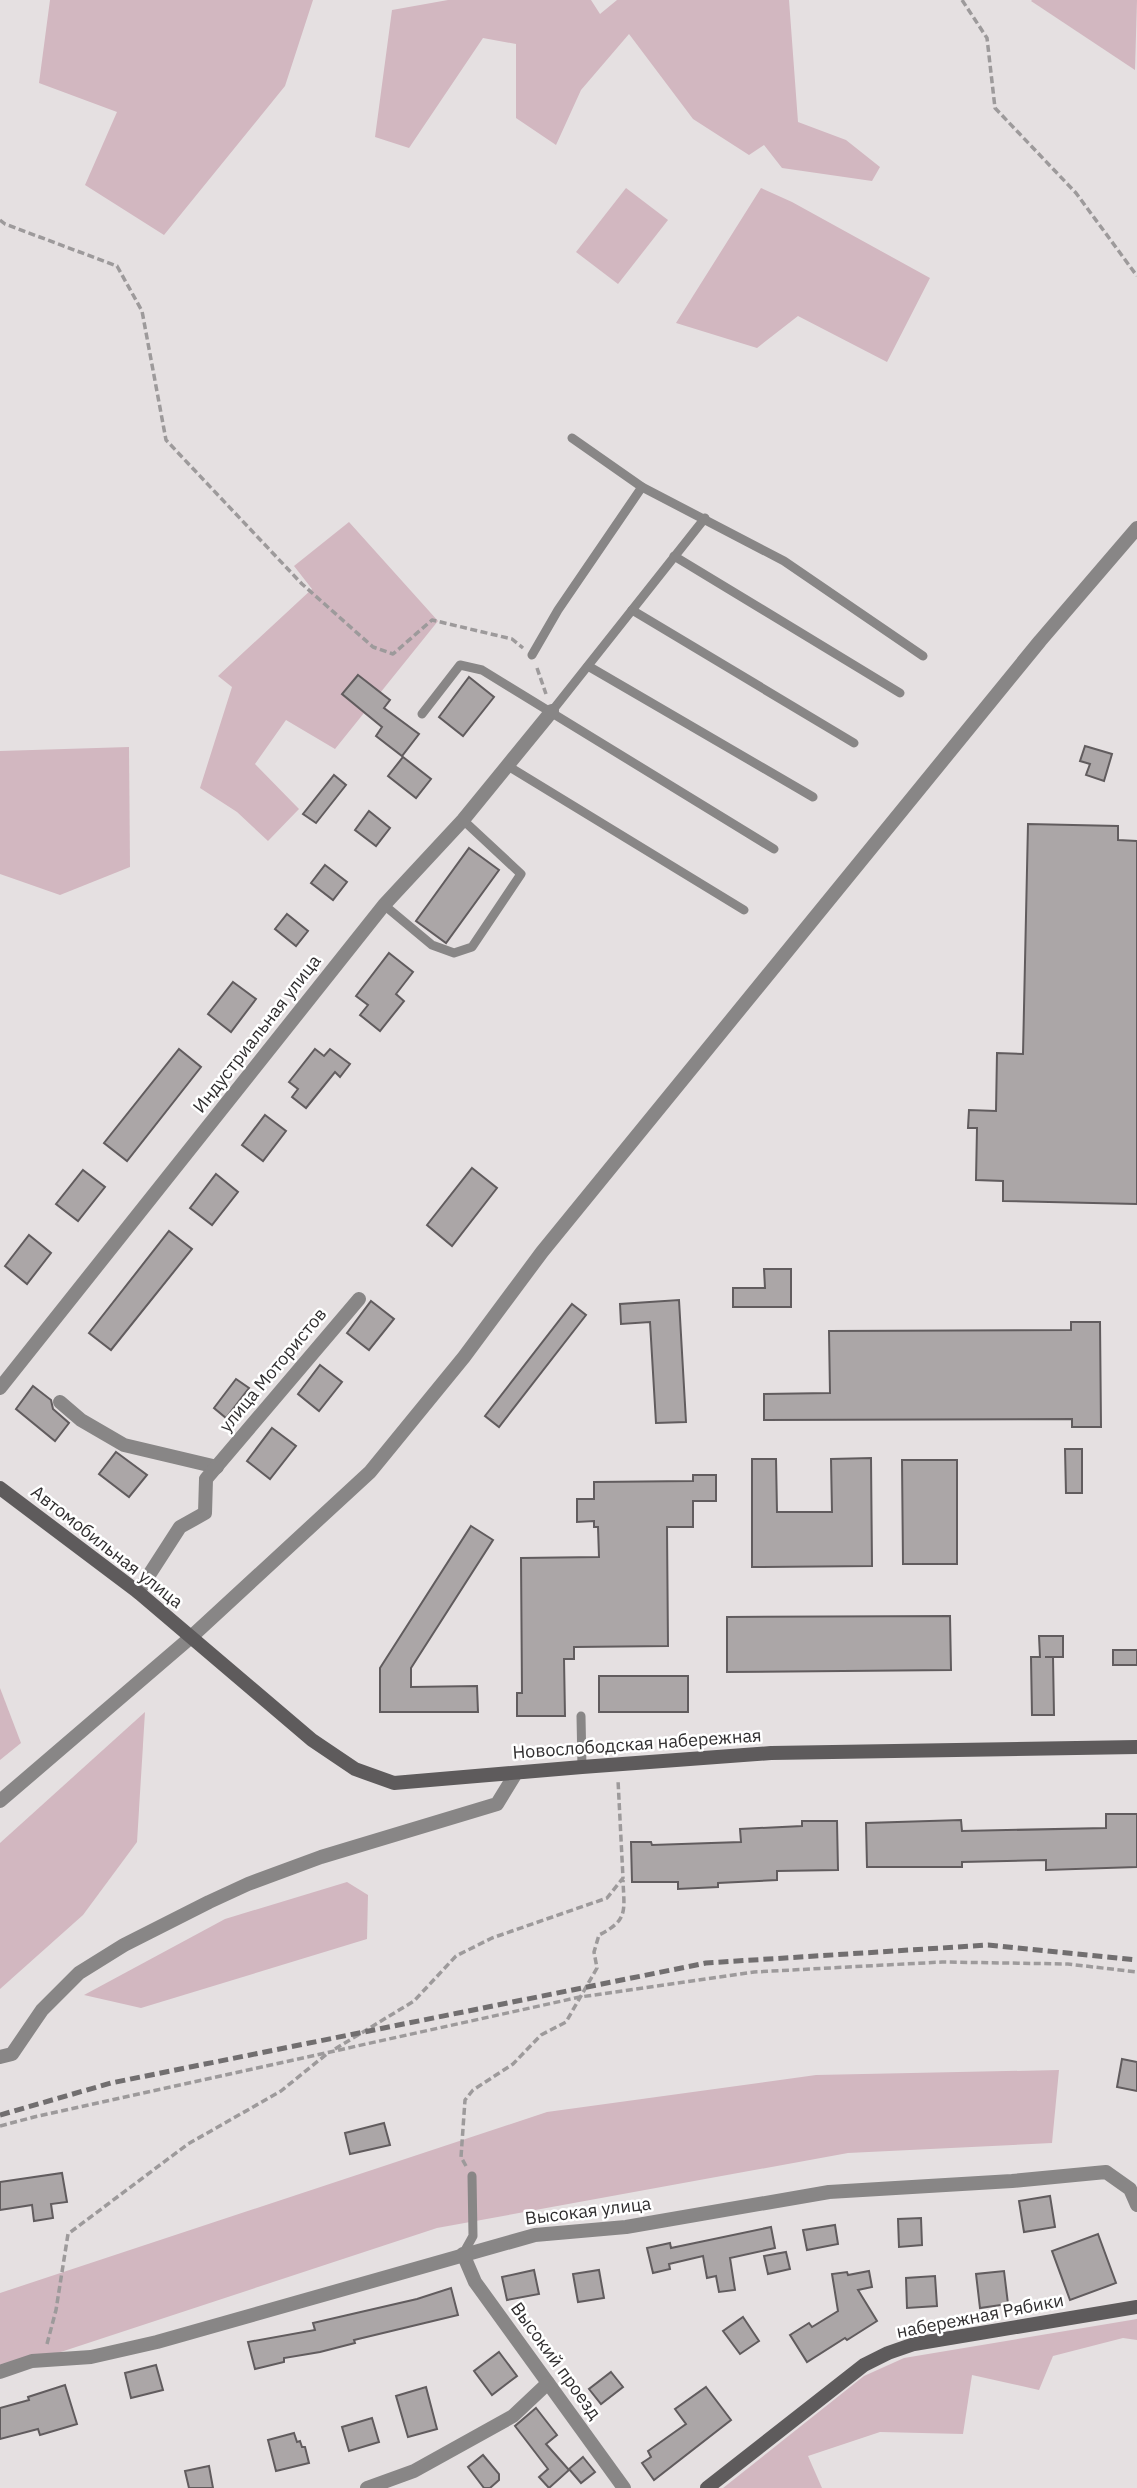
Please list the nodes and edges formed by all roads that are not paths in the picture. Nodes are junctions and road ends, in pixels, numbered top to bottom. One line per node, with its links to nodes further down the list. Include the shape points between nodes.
1 (572, 438): 2 (lane)
2 (642, 487): 3 (lane); 7 (lane)
3 (705, 518): 5 (lane); 8 (lane, via 785,561)
4 (1137, 528): 26 (street, via 551,1241 370,1472)
5 (674, 556): 6 (lane); 10 (lane)
6 (632, 610): 9 (lane); 13 (lane)
7 (532, 655)
8 (923, 656)
9 (588, 666): 11 (lane); 15 (lane)
10 (900, 693)
11 (552, 711): 12 (lane, via 482,670 460,665); 14 (street, Индустриальная улица); 17 (lane)
12 (422, 714)
13 (854, 743)
14 (508, 766): 16 (street, Индустриальная улица); 19 (lane)
15 (813, 796)
16 (463, 820): 18 (street, Индустриальная улица); 18 (lane, via 521,874 472,947 454,953 432,946)
17 (774, 849)
18 (384, 905): 21 (street, Индустриальная улица)
19 (744, 910)
20 (359, 1299): 23 (street, улица Мотористов)
21 (0, 1388)
22 (60, 1402): 23 (street, via 124,1445)
23 (217, 1467): 25 (street, улица Мотористов, via 206,1479 205,1513 180,1527)
24 (0, 1488): 25 (street, Автомобильная улица)
25 (138, 1592): 26 (street, Автомобильная улица)
26 (190, 1638): 30 (street, Новослободская набережная, via 312,1740 355,1769 394,1783); 31 (street)
27 (582, 1716): 29 (lane)
28 (1137, 1747): 29 (street, Новослободская набережная, via 771,1753)
29 (582, 1767): 30 (street, Новослободская набережная)
30 (516, 1773): 32 (street, via 497,1804 248,1884 124,1945 79,1973 42,2010 12,2054)
31 (0, 1801)
32 (0, 2057)
33 (472, 2176): 35 (lane, via 473,2236)
34 (1137, 2205): 35 (street, Высокая улица, via 1130,2189 1106,2172 829,2192 626,2227 535,2235)
35 (463, 2254): 37 (street, Высокая улица, via 158,2342 90,2357 32,2361); 38 (street, Высокий проезд, via 475,2282)
36 (1137, 2307): 41 (street, набережная Рябики, via 914,2344 888,2353 864,2365)
37 (0, 2372)
38 (548, 2384): 39 (street, via 513,2416 414,2471); 40 (street, Высокий проезд)
39 (367, 2488)
40 (624, 2488)
41 (707, 2488)

